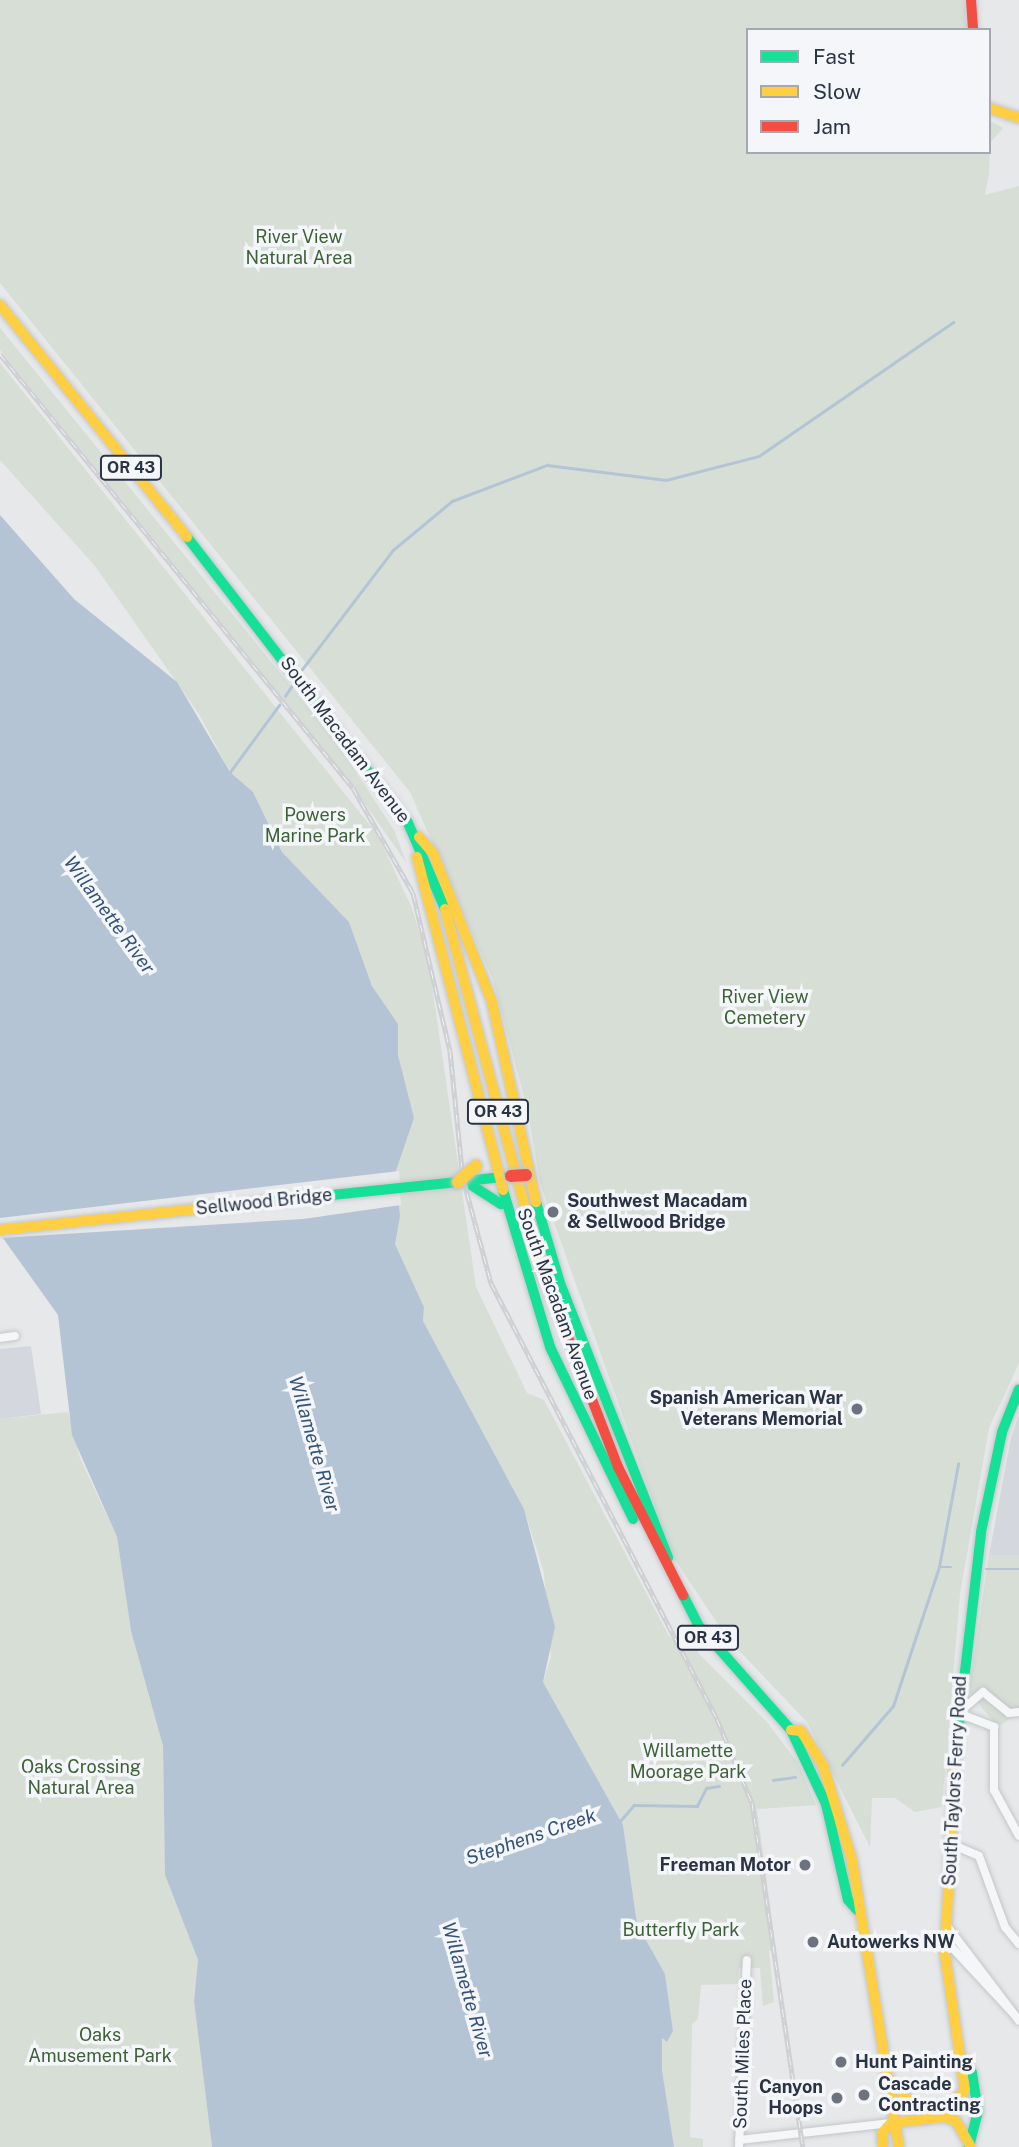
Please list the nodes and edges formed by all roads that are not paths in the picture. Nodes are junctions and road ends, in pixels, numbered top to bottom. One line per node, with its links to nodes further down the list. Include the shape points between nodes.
1 (971, 0): 2 (main road)
2 (973, 28)
3 (991, 109): 4 (main road)
4 (1019, 118)
5 (0, 305): 6 (main road, South Macadam Avenue / OR 43, via 328,712)
6 (408, 823): 7 (main road, via 462,1023); 8 (main road, via 433,853 469,934 495,1014); 16 (main road, South Macadam Avenue / OR 43, via 452,926 530,1238)
7 (486, 1141): 9 (main road); 10 (main road, bridge, via 482,1158)
8 (527, 1175): 9 (main road, Sellwood Bridge, bridge); 17 (main road, via 560,1283 637,1473)
9 (497, 1178): 10 (main road, Sellwood Bridge); 11 (main road)
10 (461, 1181): 11 (main road); 12 (main road, Sellwood Bridge)
11 (501, 1204): 16 (main road, via 522,1270 584,1422 635,1524)
12 (0, 1230)
13 (15, 1336): 14 (street)
14 (0, 1338)
15 (1019, 1389): 18 (main road, South Taylors Ferry Road, via 1002,1432 981,1532)
16 (647, 1530): 17 (main road, South Macadam Avenue / OR 43)
17 (669, 1574): 20 (main road, South Macadam Avenue / OR 43, via 698,1625)
18 (958, 1713): 19 (street, via 983,1692); 23 (street, via 994,1727 995,1790); 24 (main road, South Taylors Ferry Road)
19 (1017, 1713)
20 (790, 1730): 21 (main road, South Macadam Avenue / OR 43); 22 (main road, South Macadam Avenue / OR 43, via 801,1731 810,1744)
21 (823, 1797): 22 (main road); 25 (main road, South Macadam Avenue / OR 43, via 848,1900)
22 (838, 1805): 25 (main road, South Macadam Avenue / OR 43, via 861,1898)
23 (1019, 1836)
24 (951, 1844): 26 (main road, South Taylors Ferry Road); 28 (street, via 979,1856 1004,1927)
25 (857, 1910): 32 (main road, South Macadam Avenue / OR 43)
26 (947, 1926): 27 (main road, South Taylors Ferry Road); 30 (street)
27 (946, 1941): 30 (street); 31 (main road, South Taylors Ferry Road)
28 (1019, 1944)
29 (747, 1960): 35 (street, South Miles Place)
30 (1016, 2017)
31 (962, 2058): 33 (main road, South Taylors Ferry Road, via 962,2099); 36 (main road, via 977,2097)
32 (888, 2079): 33 (main road, via 909,2101); 34 (main road, South Macadam Avenue / OR 43)
33 (943, 2117): 34 (main road); 36 (main road, via 956,2121)
34 (891, 2123): 35 (street); 37 (main road, South Macadam Avenue / OR 43, via 883,2133); 38 (main road, South Macadam Avenue / OR 43, via 900,2130)
35 (739, 2144)
36 (970, 2146)
37 (883, 2147)
38 (899, 2147)

